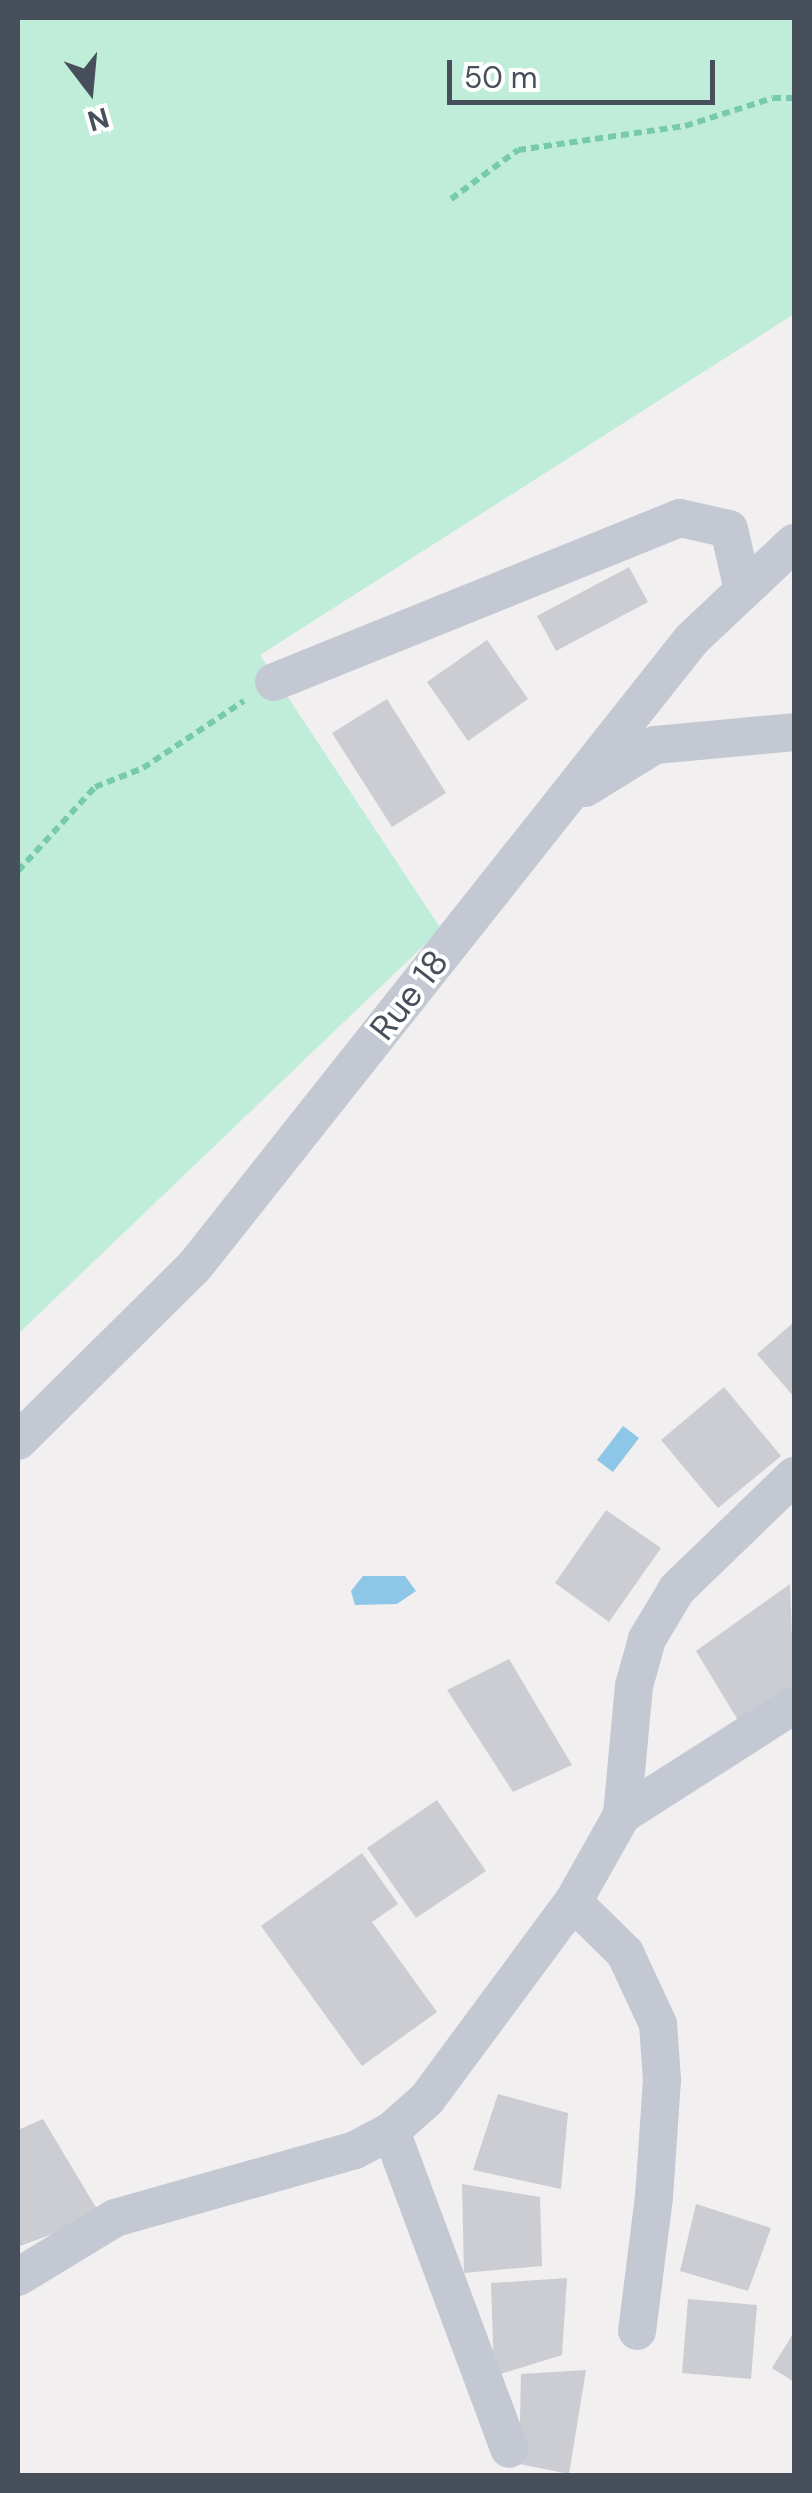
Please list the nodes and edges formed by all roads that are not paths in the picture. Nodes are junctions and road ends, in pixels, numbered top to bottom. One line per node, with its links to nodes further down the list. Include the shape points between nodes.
1 (794, 544): 2 (street, Rue 18)
2 (743, 590): 3 (street, via 729,529 680,518); 5 (street, Rue 18, via 692,639)
3 (274, 682)
4 (794, 732): 5 (street, via 655,745)
5 (564, 800): 6 (street, Rue 18, via 194,1267)
6 (18, 1442)
7 (794, 1476): 9 (street, via 676,1589 647,1639 634,1686)
8 (794, 1705): 9 (street)
9 (622, 1815): 10 (street)
10 (574, 1902): 11 (street, via 427,2099); 13 (street, via 624,1953 658,2024 662,2080 654,2197)
11 (391, 2131): 12 (street, via 300,2170 115,2218); 14 (street)
12 (18, 2277)
13 (637, 2331)
14 (510, 2449)

